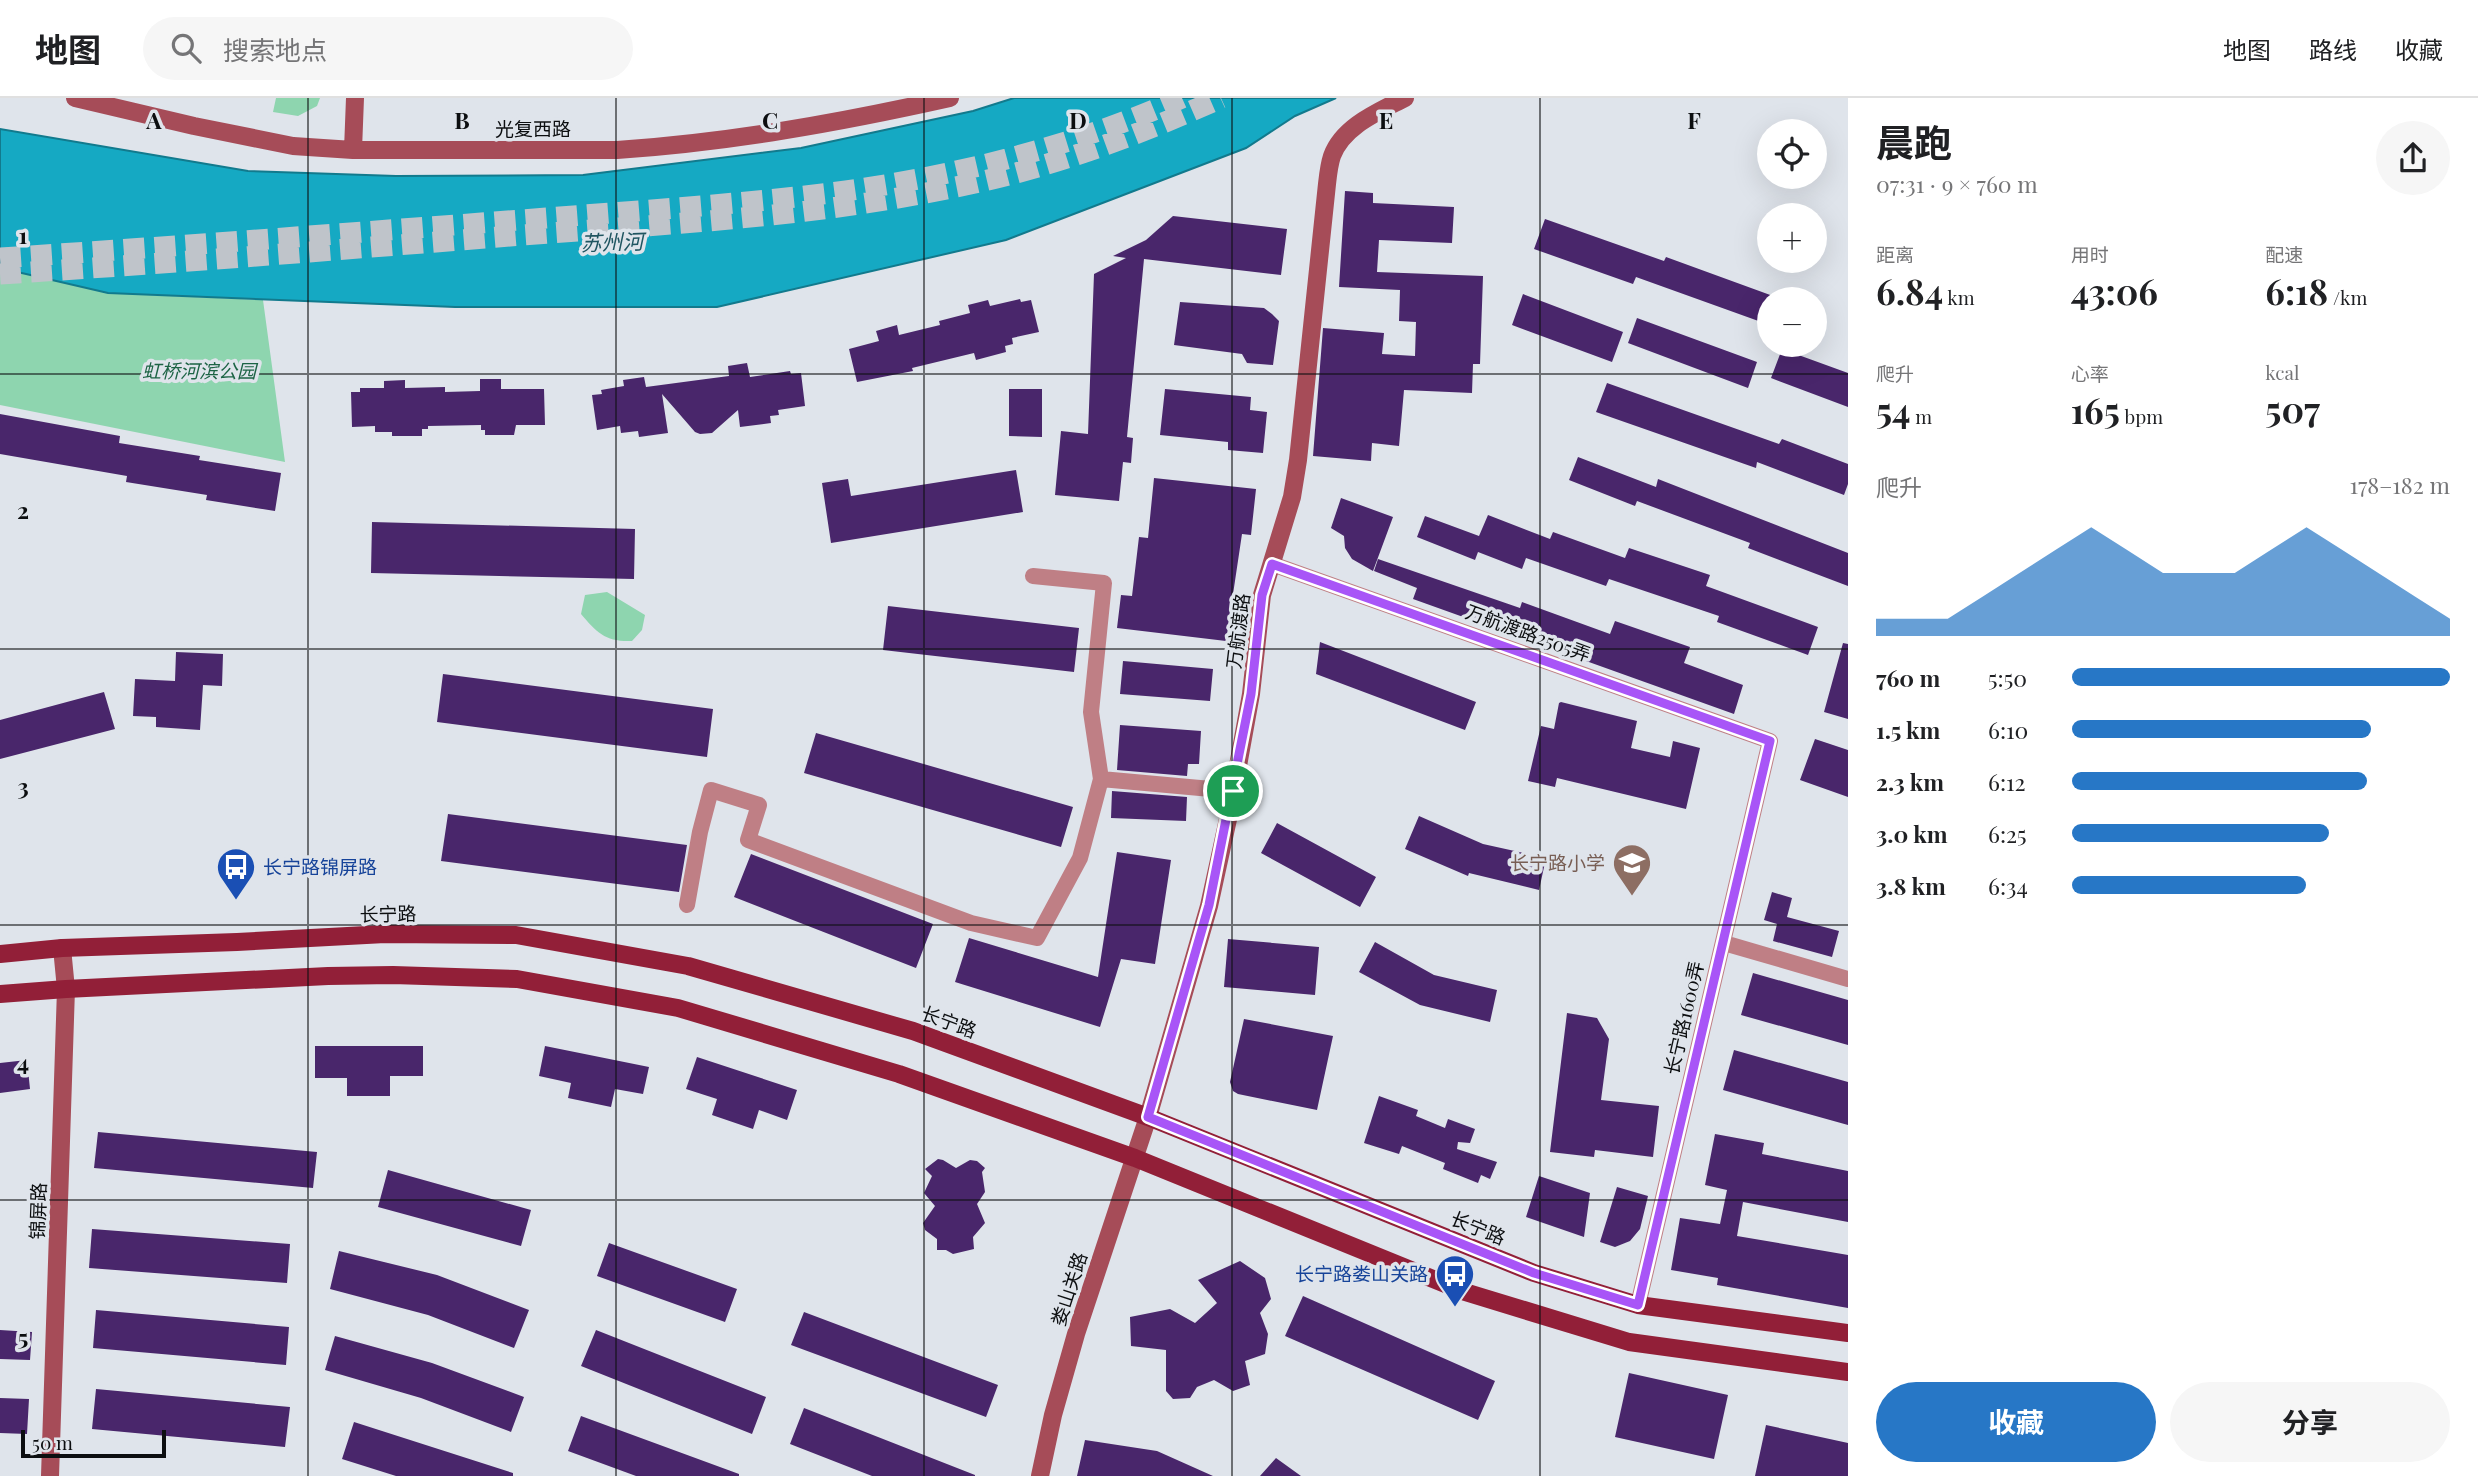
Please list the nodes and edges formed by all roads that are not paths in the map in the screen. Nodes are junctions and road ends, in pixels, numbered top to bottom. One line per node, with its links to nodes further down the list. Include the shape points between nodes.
1 (75, 98): 5 (street, 光复西路, via 293,146)
2 (355, 98): 5 (street)
3 (950, 98): 5 (street, 光复西路, via 839,123 655,147)
4 (1405, 98): 6 (street, 万航渡路, via 1344,135 1332,156 1298,460)
5 (353, 150)
6 (1272, 564): 8 (street, 万航渡路2505弄); 10 (street, 万航渡路, via 1262,595 1251,694)
7 (1033, 576): 9 (street, via 1104,583 1091,712)
8 (1770, 741): 12 (street, 长宁路1600弄)
9 (1101, 779): 10 (street); 11 (street, via 1080,858 1037,938 971,923 748,840 759,805 711,790)
10 (1233, 791): 18 (street, 万航渡路, via 1209,905)
11 (687, 905)
12 (1724, 943): 15 (street); 20 (street, 长宁路1600弄)
13 (62, 948): 14 (main road, 长宁路); 16 (street, 锦屏路); 18 (main road, 长宁路, via 385,934 516,935 688,966 913,1031)
14 (0, 954)
15 (1848, 979)
16 (66, 989): 17 (main road); 19 (main road, via 328,976 517,979 678,1007 899,1074); 23 (street, 锦屏路)
17 (0, 994)
18 (1148, 1117): 19 (street, 娄山关路); 20 (main road, 长宁路, via 1534,1273)
19 (1135, 1158): 22 (main road, via 1465,1292 1629,1342); 24 (street, 娄山关路, via 1076,1334)
20 (1638, 1305): 21 (main road, 长宁路)
21 (1848, 1333)
22 (1848, 1372)
23 (50, 1476)
24 (1040, 1476)

